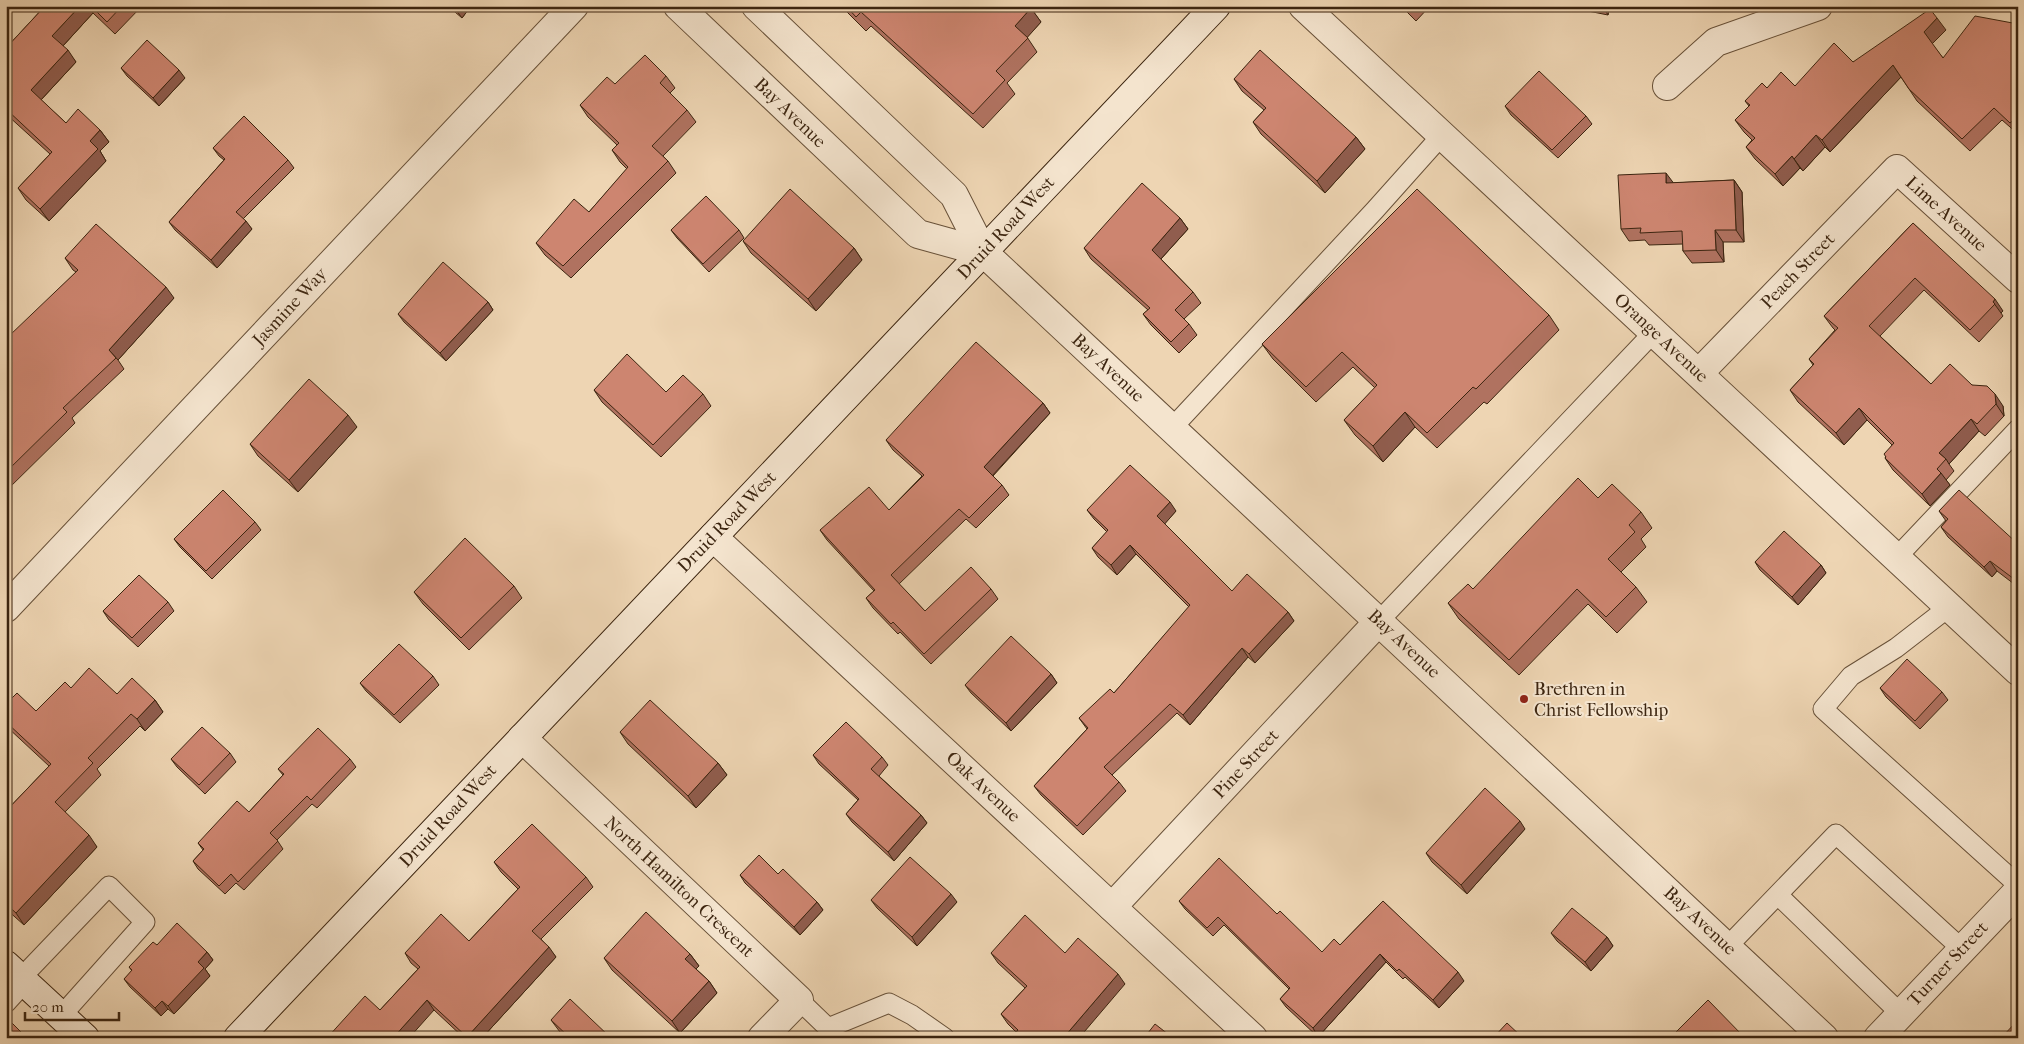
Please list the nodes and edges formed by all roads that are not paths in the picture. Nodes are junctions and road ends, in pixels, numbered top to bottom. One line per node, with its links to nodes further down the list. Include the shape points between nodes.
1 (574, 6): 19 (street, Jasmine Way)
2 (678, 6): 10 (street, Bay Avenue, via 918,234)
3 (756, 6): 10 (street, Bay Avenue, via 954,195)
4 (1216, 6): 10 (street, Druid Road West)
5 (1303, 6): 8 (street, Orange Avenue)
6 (1818, 6): 7 (street, via 1716,42)
7 (1667, 86)
8 (1442, 135): 12 (street, Orange Avenue); 14 (lane)
9 (1896, 169): 11 (street, Lime Avenue); 13 (street, Peach Street)
10 (983, 252): 14 (street, Bay Avenue); 16 (street, Druid Road West)
11 (2018, 279)
12 (1654, 332): 13 (street, Orange Avenue); 20 (lane)
13 (1699, 374): 17 (street, Orange Avenue)
14 (1172, 428): 20 (street, Bay Avenue)
15 (2018, 429): 17 (lane)
16 (713, 537): 22 (street, Druid Road West); 26 (street, Oak Avenue)
17 (1896, 558): 18 (street, Orange Avenue)
18 (1949, 607): 21 (street, Orange Avenue); 23 (lane, via 1896,648 1851,676 1823,709)
19 (6, 608)
20 (1380, 621): 26 (street, Pine Street); 27 (street, Bay Avenue)
21 (2018, 671)
22 (522, 738): 30 (street, North Hamilton Crescent); 36 (street, Druid Road West)
23 (2018, 885)
24 (2018, 891): 28 (street, Turner Street)
25 (1778, 895): 27 (lane); 28 (lane, via 1836,834); 32 (lane)
26 (1112, 907): 39 (street, Oak Avenue)
27 (1727, 947): 40 (street, Bay Avenue)
28 (1962, 949): 32 (street, Turner Street)
29 (17, 975): 31 (lane); 33 (street); 33 (lane, via 109,886 145,922)
30 (799, 1000): 34 (lane); 37 (street)
31 (6, 1003)
32 (1901, 1014): 41 (street, Turner Street)
33 (62, 1016): 35 (street)
34 (830, 1033): 38 (lane, via 889,1003)
35 (85, 1038)
36 (238, 1038)
37 (762, 1038)
38 (945, 1038)
39 (1253, 1038)
40 (1824, 1038)
41 (1878, 1038)

